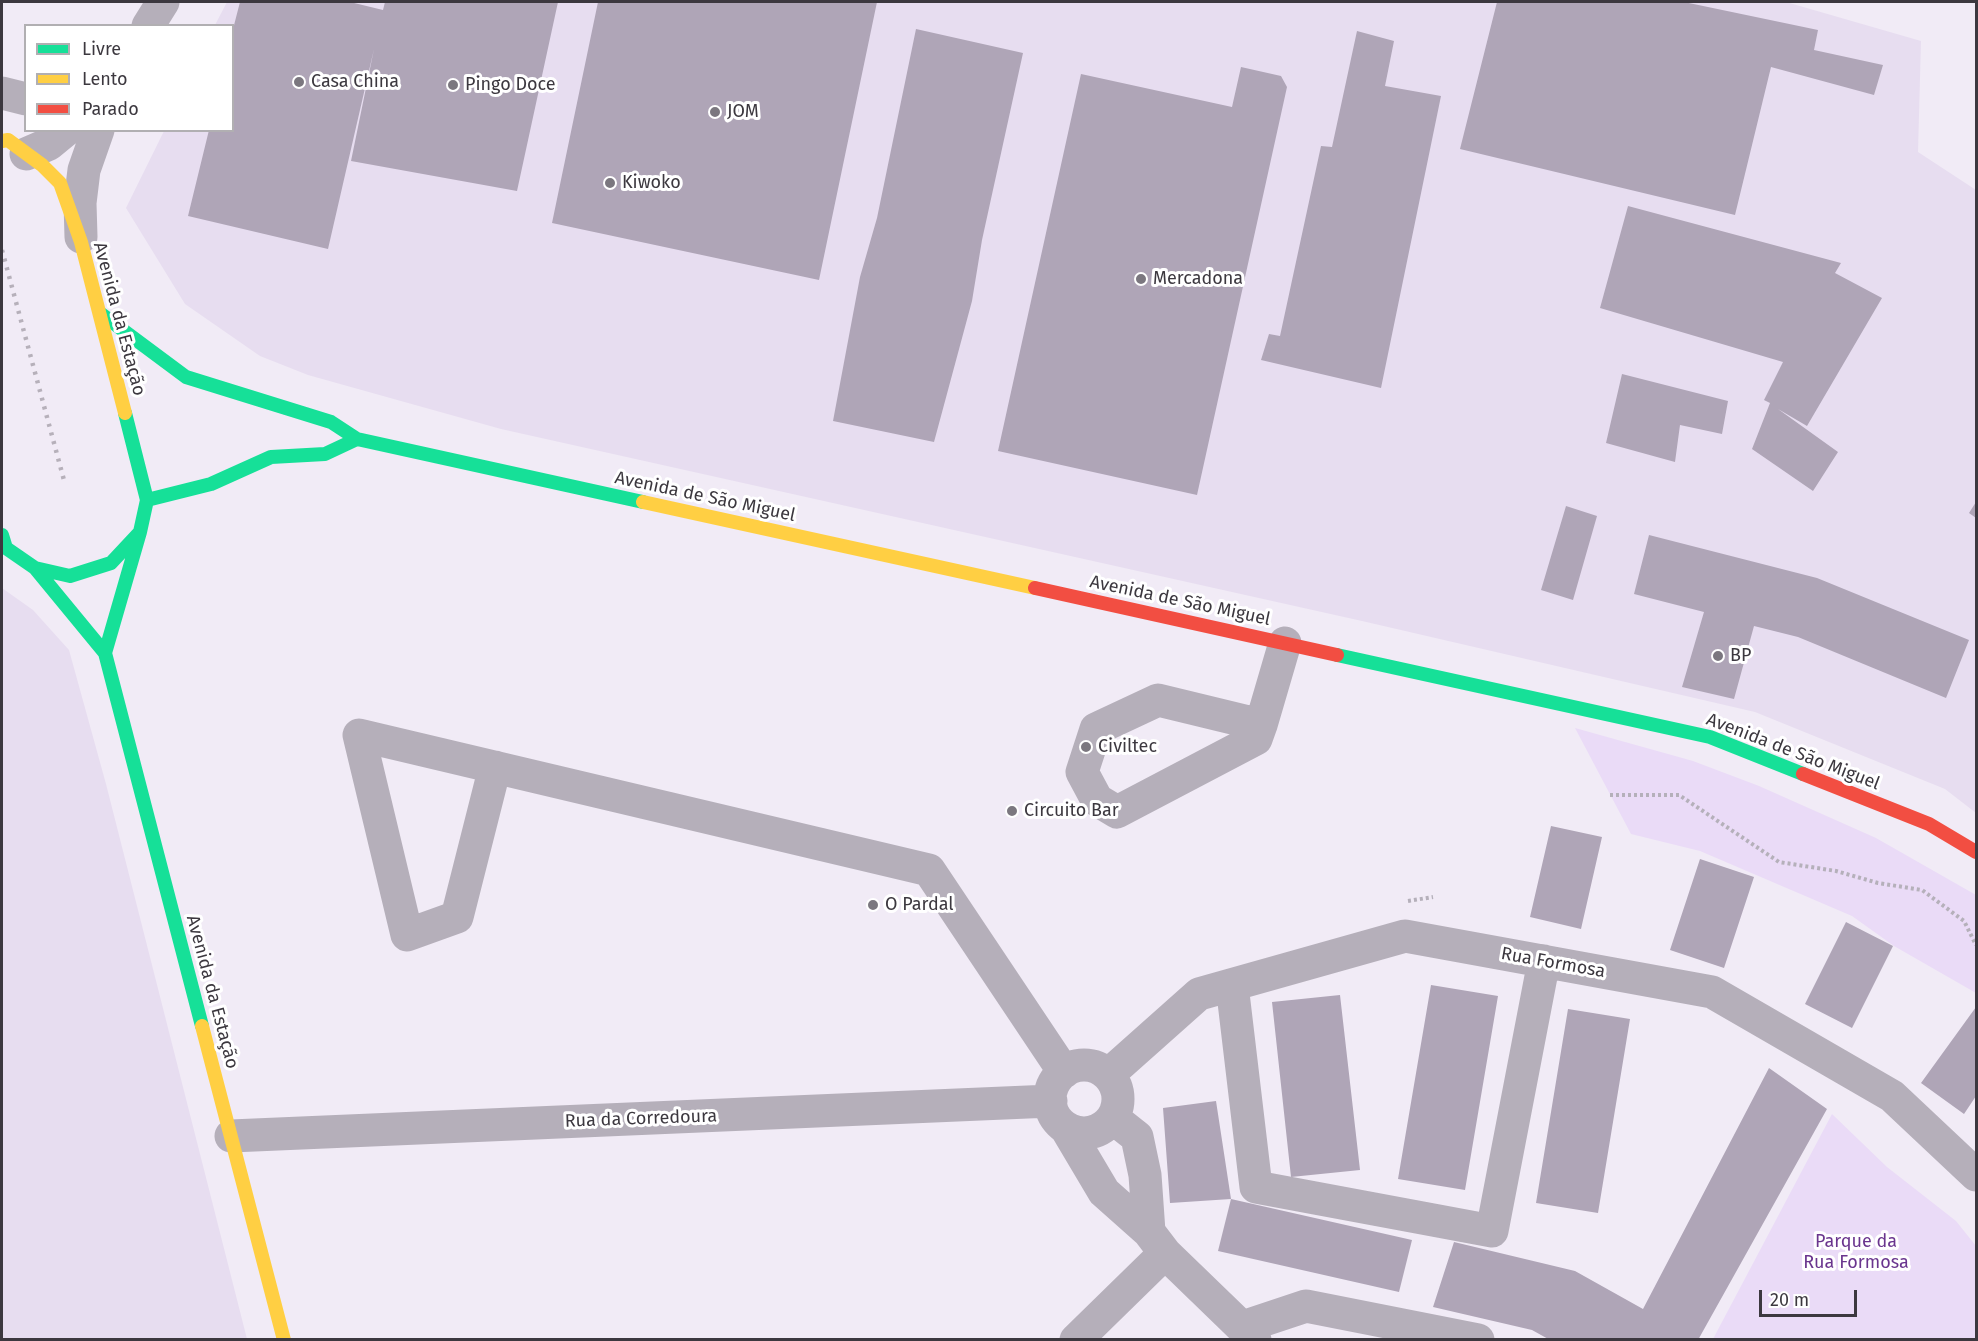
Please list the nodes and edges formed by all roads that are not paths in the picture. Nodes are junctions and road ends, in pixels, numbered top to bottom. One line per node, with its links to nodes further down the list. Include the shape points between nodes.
1 (163, 2): 2 (street)
2 (149, 24)
3 (2, 93): 4 (street)
4 (24, 98)
5 (64, 132): 7 (street, via 49,144)
6 (97, 132): 8 (street, via 83,178)
7 (9, 142): 8 (main road, Avenida da Estação, via 60,183)
8 (81, 242): 9 (main road, Avenida da Estação)
9 (100, 313): 10 (main road, Avenida de São Miguel, via 186,377 331,423); 11 (main road, Avenida da Estação)
10 (357, 439): 11 (main road, via 325,453 271,457 211,484); 15 (main road, Avenida de São Miguel)
11 (147, 500): 12 (main road, Avenida da Estação)
12 (140, 532): 14 (main road, Avenida da Estação, via 111,563 70,576); 16 (main road, Avenida da Estação)
13 (3, 543): 14 (main road, Avenida da Estação)
14 (35, 568): 16 (main road, Avenida da Estação)
15 (1285, 643): 17 (street); 19 (main road, Avenida de São Miguel, via 1710,737 1929,825)
16 (105, 653): 26 (main road, Avenida da Estação)
17 (1261, 724): 17 (street, via 1256,739 1117,812 1097,800 1082,772 1096,729 1158,700)
18 (495, 767): 18 (street, via 359,735 407,935 457,917); 22 (street, via 929,870)
19 (1977, 852)
20 (1544, 961): 21 (street, Rua Formosa, via 1405,936); 21 (street, via 1492,1231 1256,1187); 27 (street, Rua Formosa, via 1712,993 1892,1096)
21 (1232, 985): 23 (street, Rua Formosa, via 1199,994)
22 (1064, 1072): 23 (street, via 1082,1065); 24 (street, via 1056,1080)
23 (1108, 1075): 25 (street, via 1118,1095)
24 (1058, 1115): 25 (street, Rua da Corredoura, via 1087,1134 1106,1126); 26 (street, Rua da Corredoura); 28 (street, via 1104,1192)
25 (1113, 1118): 28 (street, via 1137,1137)
26 (231, 1136): 30 (main road, Avenida da Estação)
27 (1977, 1175)
28 (1157, 1242): 29 (street); 31 (street)
29 (1249, 1333): 32 (street, via 1306,1306)
30 (284, 1340)
31 (1076, 1340)
32 (1478, 1340)

